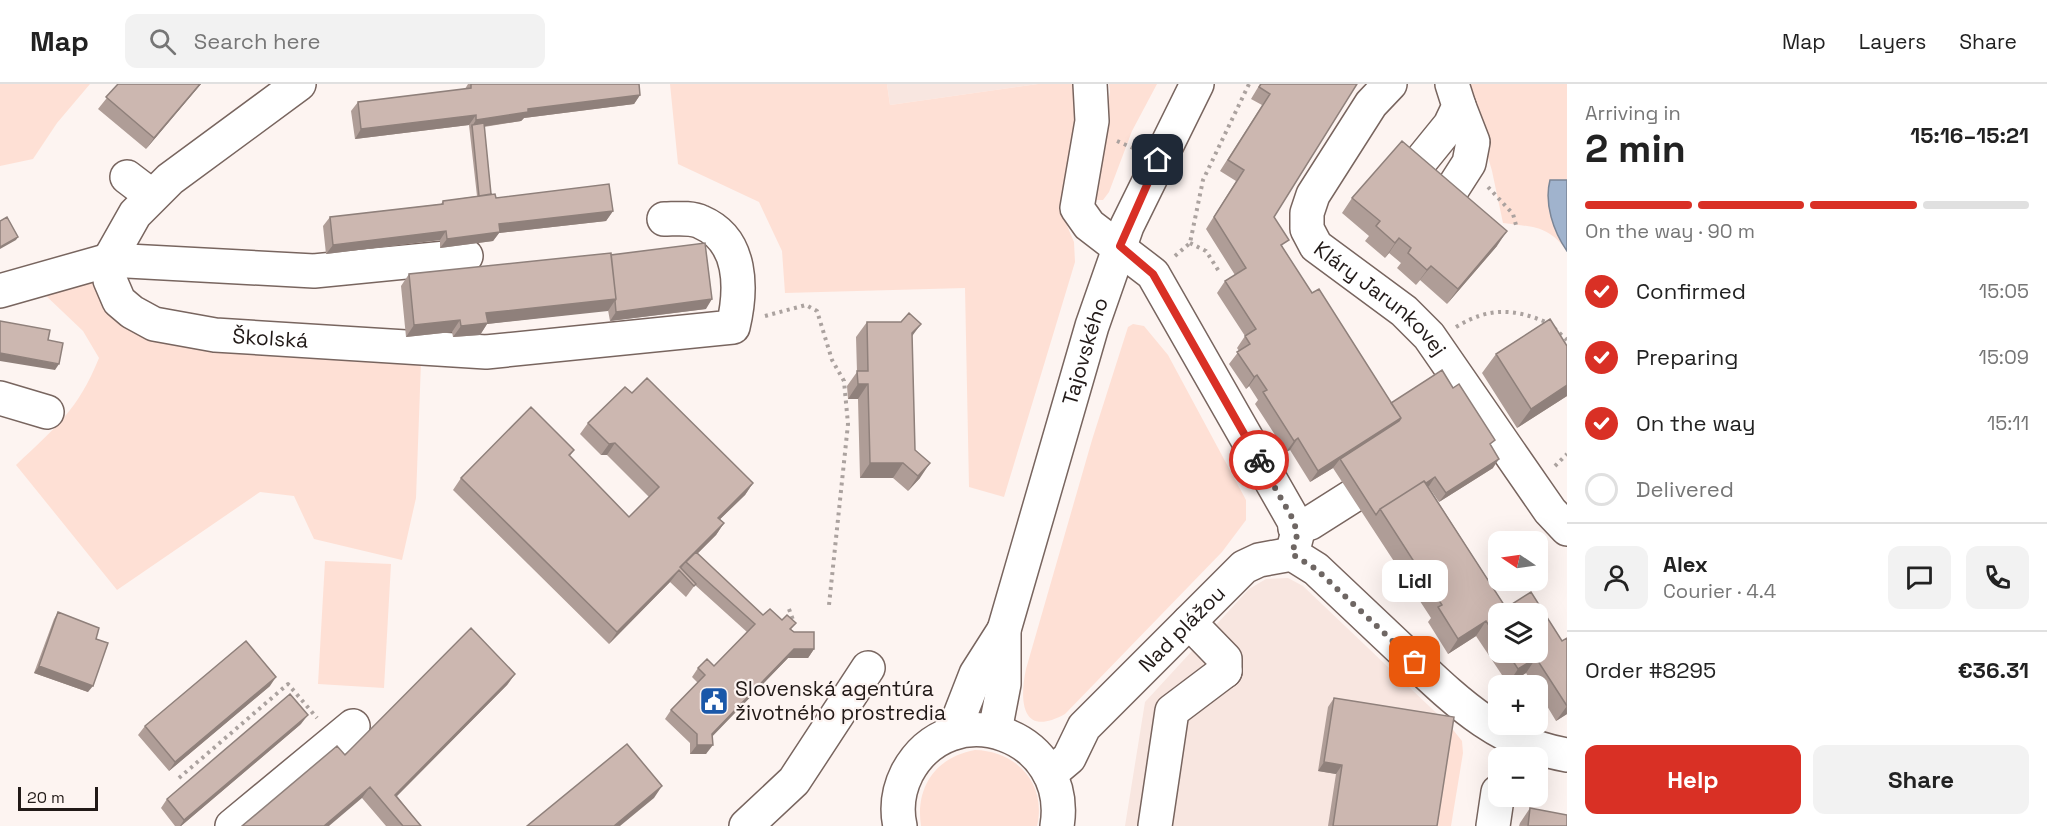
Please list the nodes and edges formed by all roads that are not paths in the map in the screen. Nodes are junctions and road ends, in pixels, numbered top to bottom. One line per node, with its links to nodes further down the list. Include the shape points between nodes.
1 (298, 84): 11 (street, via 170,179 139,186 135,214)
2 (1090, 84): 9 (street, via 1092,121 1077,208 1089,225)
3 (1197, 84): 9 (street, Tajovského)
4 (1390, 84): 16 (street, Kláry Jarunkovej, via 1371,104 1313,195 1307,229 1316,246 1404,311 1432,341)
5 (1456, 95): 6 (street, via 1450,125); 7 (street, via 1473,142 1468,163)
6 (1412, 173)
7 (1444, 202)
8 (664, 219): 11 (street, Školská, via 699,220 723,235 736,262 740,298 733,327 486,352 215,335 154,324 132,312 119,301 110,280)
9 (1120, 246): 17 (street, via 1153,274 1294,521); 19 (street, Tajovského, via 1092,326)
10 (466, 256): 11 (street, via 314,271)
11 (109, 260): 12 (street)
12 (0, 291)
13 (0, 398): 14 (street)
14 (47, 412)
15 (1403, 465): 17 (street, Nad plážou, via 1310,523)
16 (1561, 510)
17 (1294, 541): 18 (street, Nad plážou, via 1244,567); 24 (street, via 1316,569)
18 (1182, 629): 27 (street, Nad plážou, via 1084,727 1069,758); 33 (street, via 1225,659 1225,671 1172,711)
19 (1004, 630): 21 (street, Tajovského, via 1004,684); 23 (street, Tajovského, via 976,674)
20 (868, 668): 30 (street, via 794,781)
21 (995, 731): 23 (street); 27 (street, via 1017,740)
22 (345, 733): 29 (street)
23 (953, 733): 31 (street, via 926,749 908,772 899,794)
24 (1506, 747)
25 (1548, 751): 26 (street)
26 (1567, 755)
27 (1042, 763): 32 (street, via 1057,795)
28 (1496, 807): 34 (street)
29 (232, 826)
30 (746, 826)
31 (900, 826)
32 (1057, 826)
33 (1155, 826)
34 (1493, 826)

